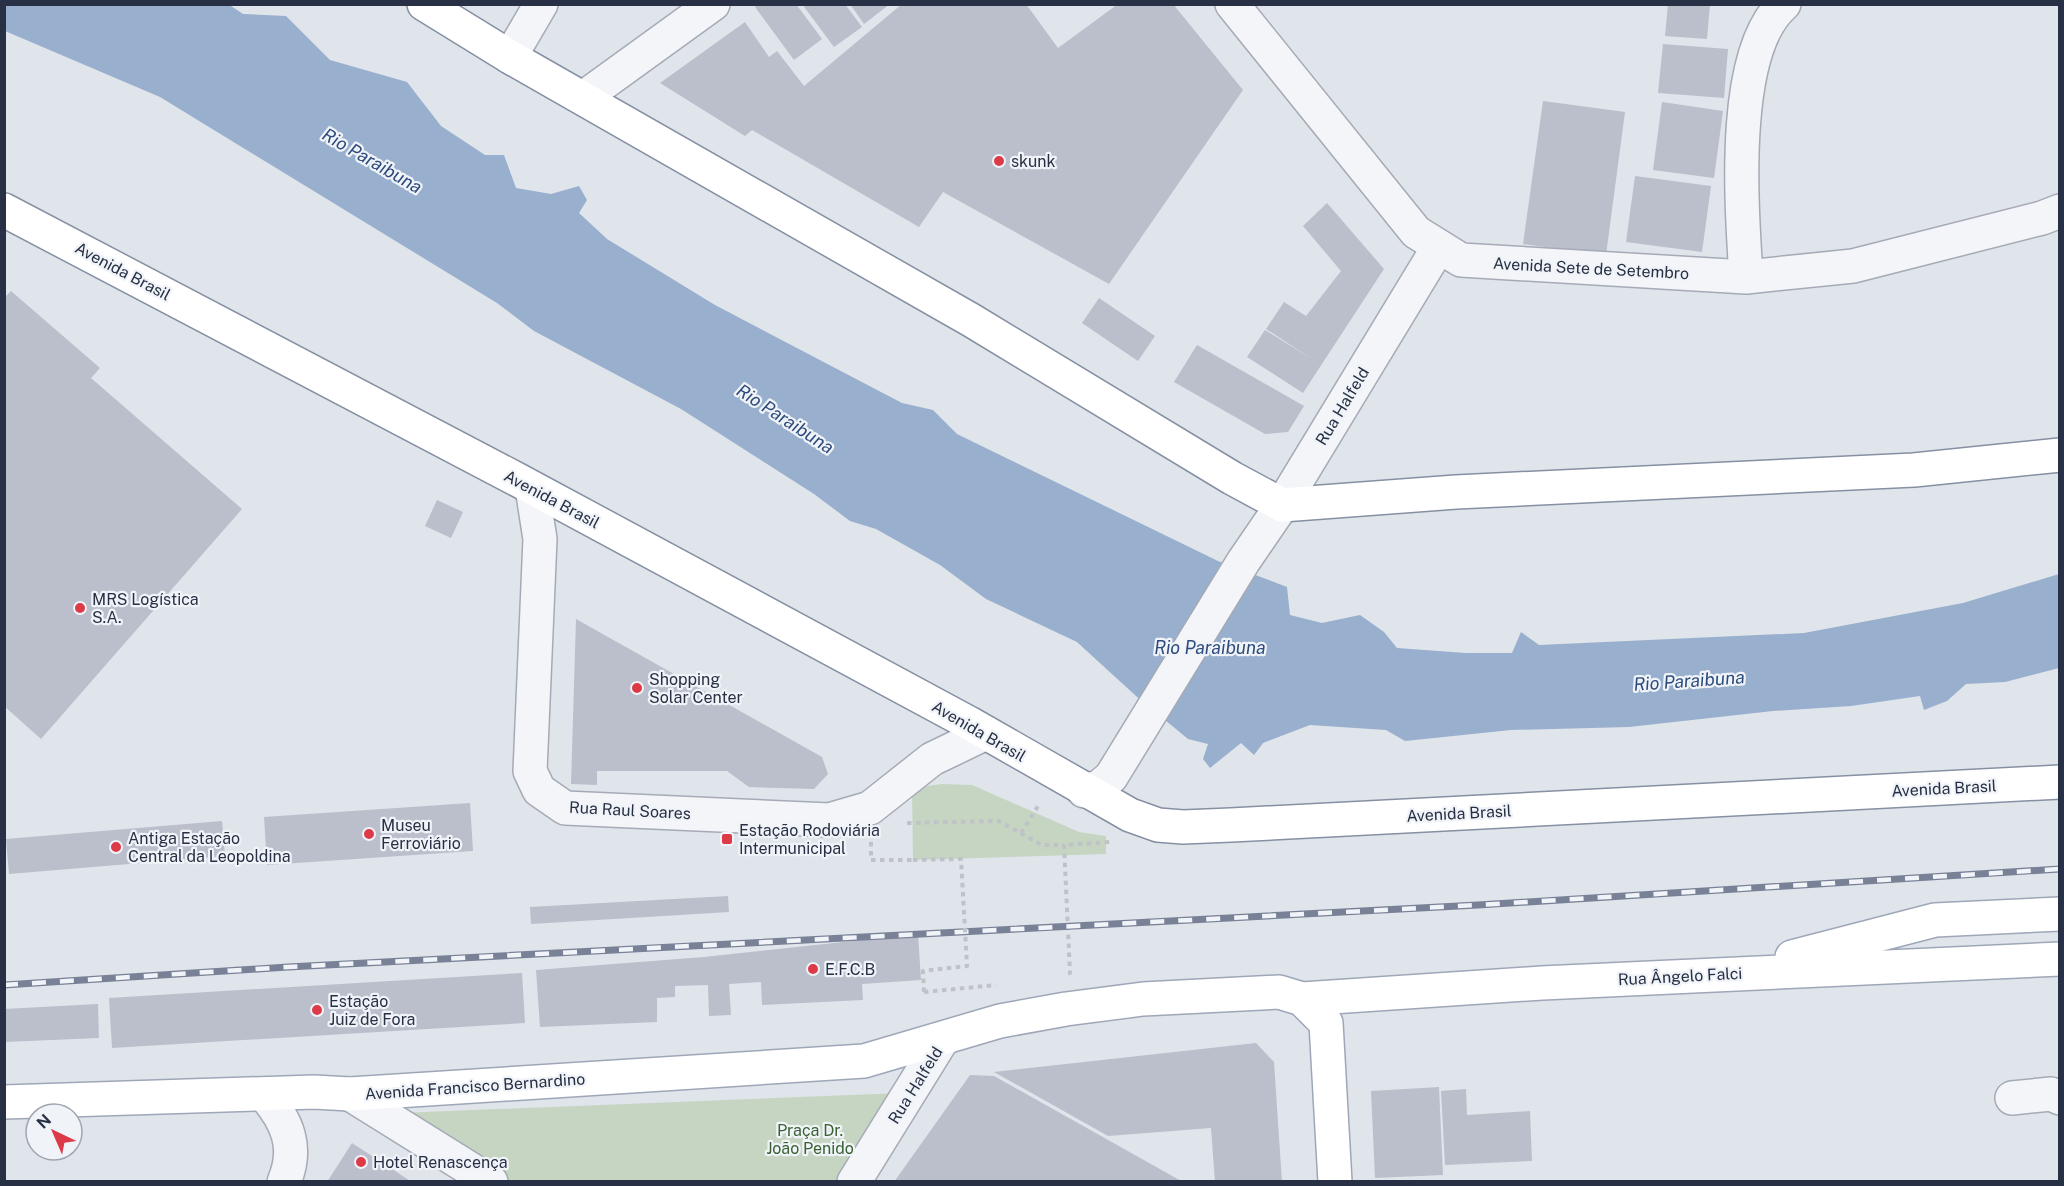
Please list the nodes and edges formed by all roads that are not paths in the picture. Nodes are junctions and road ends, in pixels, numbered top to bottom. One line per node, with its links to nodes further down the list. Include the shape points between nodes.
1 (424, 4): 6 (main road)
2 (541, 4): 6 (street)
3 (713, 4): 7 (street)
4 (1232, 4): 10 (street, Avenida Sete de Setembro, via 1416,232)
5 (1784, 4): 11 (street, via 1763,34 1751,71 1741,197)
6 (510, 57): 7 (main road)
7 (583, 99): 14 (main road, via 971,320)
8 (4, 210): 13 (main road, Avenida Brasil)
9 (2060, 211): 11 (street, Avenida Sete de Setembro, via 1853,266)
10 (1438, 248): 11 (street, Avenida Sete de Setembro, via 1461,260); 14 (street, Rua Halfeld)
11 (1746, 277)
12 (2060, 455): 14 (main road, via 1914,470 1456,492)
13 (532, 488): 15 (main road, Avenida Brasil); 15 (street, Rua Raul Soares, via 540,539 530,771 538,790 565,808 829,820 870,808 932,759)
14 (1282, 505): 17 (street, Rua Halfeld, via 1111,777 1099,787)
15 (986, 734): 17 (main road, Avenida Brasil)
16 (2060, 782): 17 (main road, Avenida Brasil, via 1184,827 1158,825 1130,815)
17 (1084, 791)
18 (2060, 914): 20 (main road, via 1935,920)
19 (2060, 959): 20 (main road, Rua Ângelo Falci)
20 (1732, 974): 21 (main road, Rua Ângelo Falci)
21 (1302, 999): 22 (main road, Rua Ângelo Falci, via 1279,992 1143,999 1000,1021); 31 (main road, via 1326,1023)
22 (942, 1040): 24 (main road, Avenida Francisco Bernardino, via 864,1061); 30 (street, Rua Halfeld)
23 (264, 1094): 24 (main road, Avenida Francisco Bernardino); 27 (main road, Avenida Francisco Bernardino); 28 (street, via 275,1106 291,1139 290,1168)
24 (350, 1094): 29 (street)
25 (2012, 1098): 26 (street, via 2051,1094)
26 (2060, 1098)
27 (4, 1102)
28 (284, 1182)
29 (491, 1182)
30 (854, 1182)
31 (1335, 1182)

